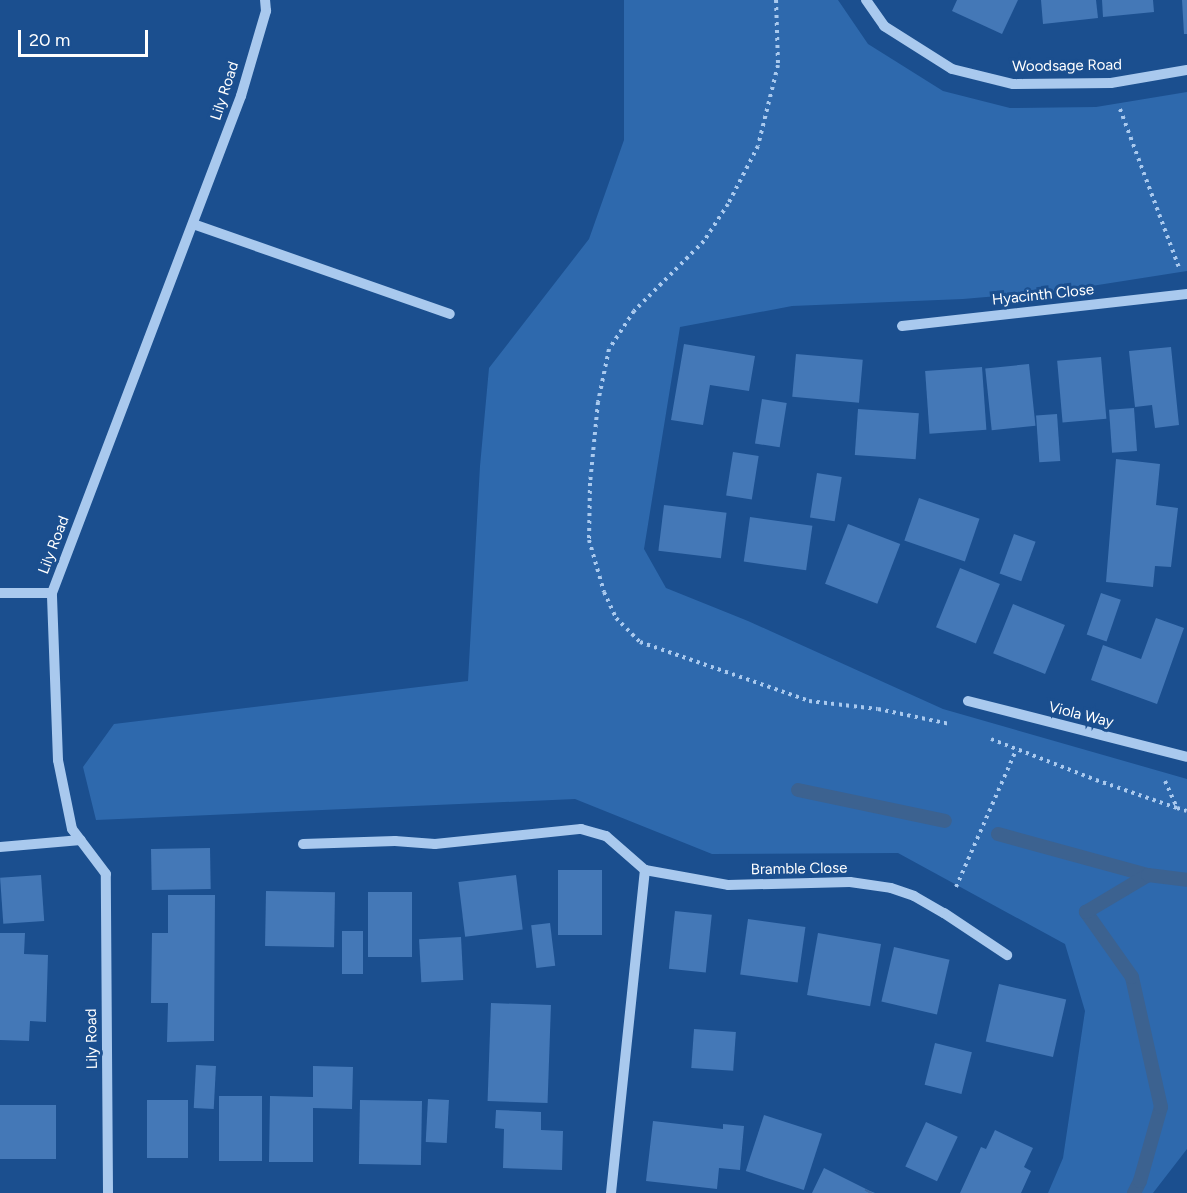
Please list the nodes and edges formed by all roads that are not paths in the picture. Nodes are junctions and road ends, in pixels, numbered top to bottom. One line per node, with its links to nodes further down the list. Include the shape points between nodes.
1 (265, 0): 4 (street, Lily Road, via 266,11 241,96)
2 (866, 0): 3 (street, Woodsage Road, via 884,26 952,69 1013,84 1112,83)
3 (1187, 70)
4 (193, 224): 6 (street); 9 (street, Lily Road)
5 (1187, 294): 7 (street, Hyacinth Close)
6 (450, 314)
7 (902, 326)
8 (0, 593): 9 (street)
9 (52, 593): 12 (street, Lily Road, via 58,760 72,829)
10 (968, 701): 11 (street, Viola Way)
11 (1187, 757)
12 (81, 840): 14 (street); 17 (street, Lily Road, via 106,874)
13 (303, 844): 15 (street, via 435,844 581,829 606,836)
14 (0, 847)
15 (645, 870): 16 (street, Bramble Close, via 728,885 850,882 891,888 944,913); 18 (street)
16 (1007, 956)
17 (108, 1193)
18 (611, 1193)

